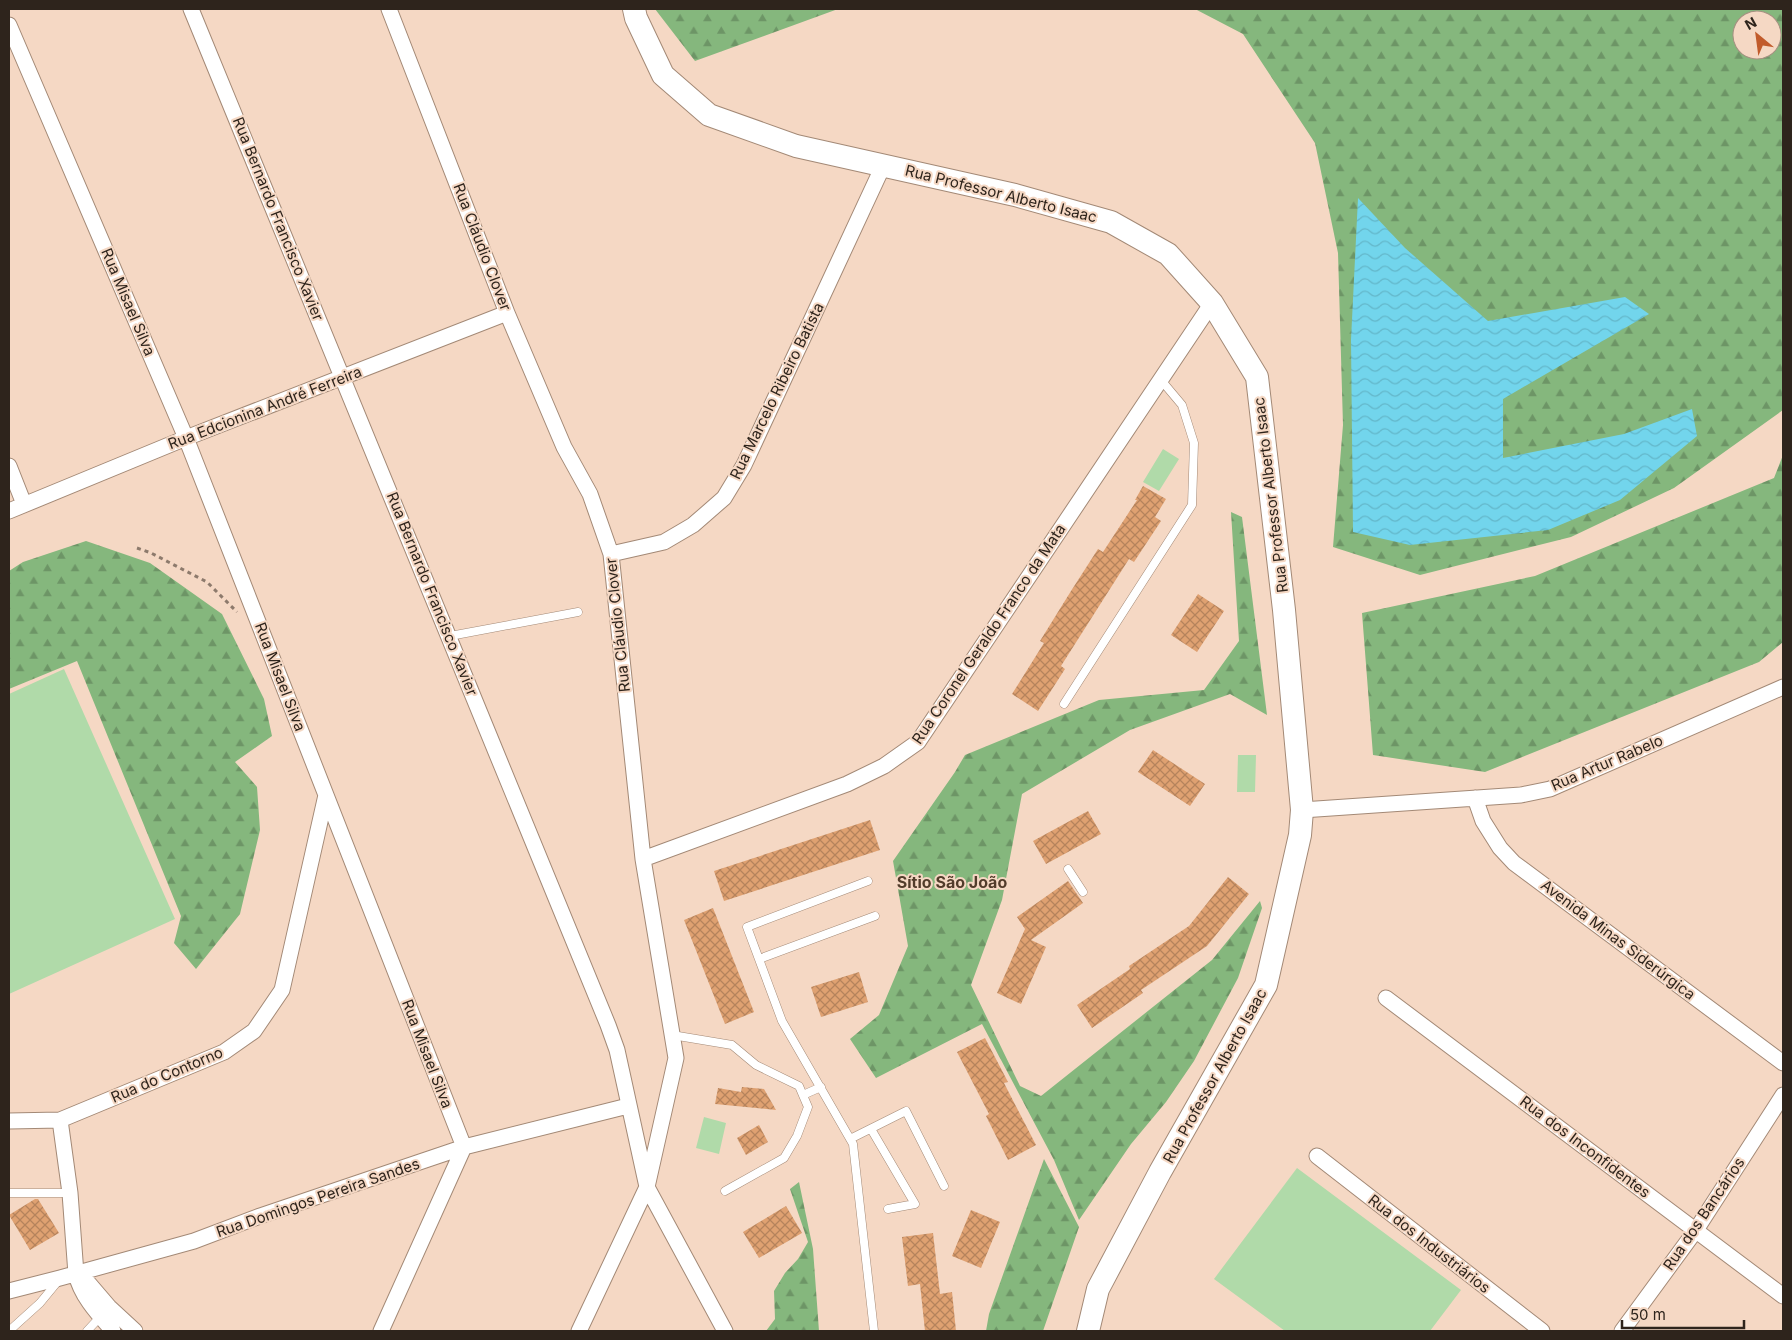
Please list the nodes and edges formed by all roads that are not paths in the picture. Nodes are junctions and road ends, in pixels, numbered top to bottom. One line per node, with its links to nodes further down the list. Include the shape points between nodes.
1 (191, 9): 8 (street, Rua Bernardo Francisco Xavier)
2 (389, 9): 7 (street, Rua Cláudio Clover)
3 (634, 9): 5 (main road, Rua Professor Alberto Isaac, via 663,74 709,115 796,146)
4 (9, 25): 10 (street, Rua Misael Silva)
5 (884, 166): 6 (main road, Rua Professor Alberto Isaac, via 1015,195 1111,222 1168,254); 14 (street, Rua Marcelo Ribeiro Batista, via 744,465 724,498 693,524 664,542)
6 (1212, 303): 9 (street, Rua Coronel Geraldo Franco da Mata); 21 (main road, Rua Professor Alberto Isaac, via 1257,377 1284,610)
7 (507, 313): 8 (street, Rua Edcionina André Ferreira); 14 (street, Rua Cláudio Clover, via 564,447 590,494)
8 (343, 378): 10 (street, Rua Edcionina André Ferreira); 16 (street, Rua Bernardo Francisco Xavier)
9 (1161, 380): 18 (lane, via 1182,405 1194,443 1192,504); 22 (street, Rua Coronel Geraldo Franco da Mata, via 918,742 884,766 847,784)
10 (186, 438): 12 (street, Rua Edcionina André Ferreira); 19 (street, Rua Misael Silva)
11 (9, 466): 12 (street)
12 (24, 504): 13 (street)
13 (9, 511)
14 (611, 554): 22 (street, Rua Cláudio Clover)
15 (578, 612): 16 (lane)
16 (450, 636): 34 (street, Rua Bernardo Francisco Xavier, via 608,1025 617,1050)
17 (1783, 687): 20 (street, Rua Artur Rabelo, via 1550,789 1521,795)
18 (1064, 704)
19 (326, 795): 35 (street, Rua do Contorno, via 282,990 254,1031 224,1052); 39 (street, Rua Misael Silva)
20 (1475, 798): 21 (street, Rua Artur Rabelo); 30 (street, Avenida Minas Siderúrgica, via 1483,821 1514,863)
21 (1302, 810): 61 (main road, Rua Professor Alberto Isaac, via 1300,836 1266,985 1098,1289)
22 (643, 859): 29 (street, Rua Cláudio Clover)
23 (1068, 869): 25 (lane)
24 (868, 882): 27 (lane, via 747,927)
25 (1083, 892)
26 (875, 916): 27 (lane)
27 (759, 960): 31 (lane, via 782,1021)
28 (1386, 998): 47 (street, Rua dos Inconfidentes)
29 (672, 1035): 33 (lane, via 732,1045 756,1065 799,1086); 42 (street, Rua Cláudio Clover, via 676,1058)
30 (1783, 1062)
31 (820, 1087): 33 (lane); 38 (lane)
32 (1783, 1095): 47 (street, Rua dos Bancários)
33 (803, 1096): 43 (lane, via 808,1107 784,1158)
34 (628, 1106): 39 (street, Rua Domingos Pereira Sandes); 42 (street, Rua Bernardo Francisco Xavier)
35 (60, 1120): 36 (street, Rua do Contorno); 45 (street)
36 (9, 1121)
37 (872, 1128): 38 (lane); 41 (lane, via 906,1111); 46 (lane, via 915,1204)
38 (850, 1139): 60 (lane, via 854,1144)
39 (464, 1148): 48 (street, Rua Domingos Pereira Sandes, via 194,1241); 57 (street)
40 (1317, 1156): 62 (street, Rua dos Industriários)
41 (944, 1186)
42 (647, 1187): 58 (street, Rua Cláudio Clover); 59 (street, Rua Bernardo Francisco Xavier)
43 (725, 1191)
44 (9, 1193): 45 (lane)
45 (70, 1194): 48 (street)
46 (888, 1209)
47 (1696, 1230): 51 (street, Rua dos Inconfidentes); 63 (street, Rua dos Bancários)
48 (76, 1274): 49 (street, Rua Domingos Pereira Sandes); 52 (street, via 85,1279)
49 (60, 1278): 50 (street, Rua Domingos Pereira Sandes); 53 (lane)
50 (9, 1291)
51 (1783, 1296)
52 (105, 1312): 54 (lane); 55 (street); 56 (street)
53 (9, 1331)
54 (87, 1331)
55 (113, 1331)
56 (135, 1331)
57 (381, 1331)
58 (579, 1331)
59 (725, 1331)
60 (874, 1331)
61 (1088, 1331)
62 (1542, 1331)
63 (1622, 1331)

